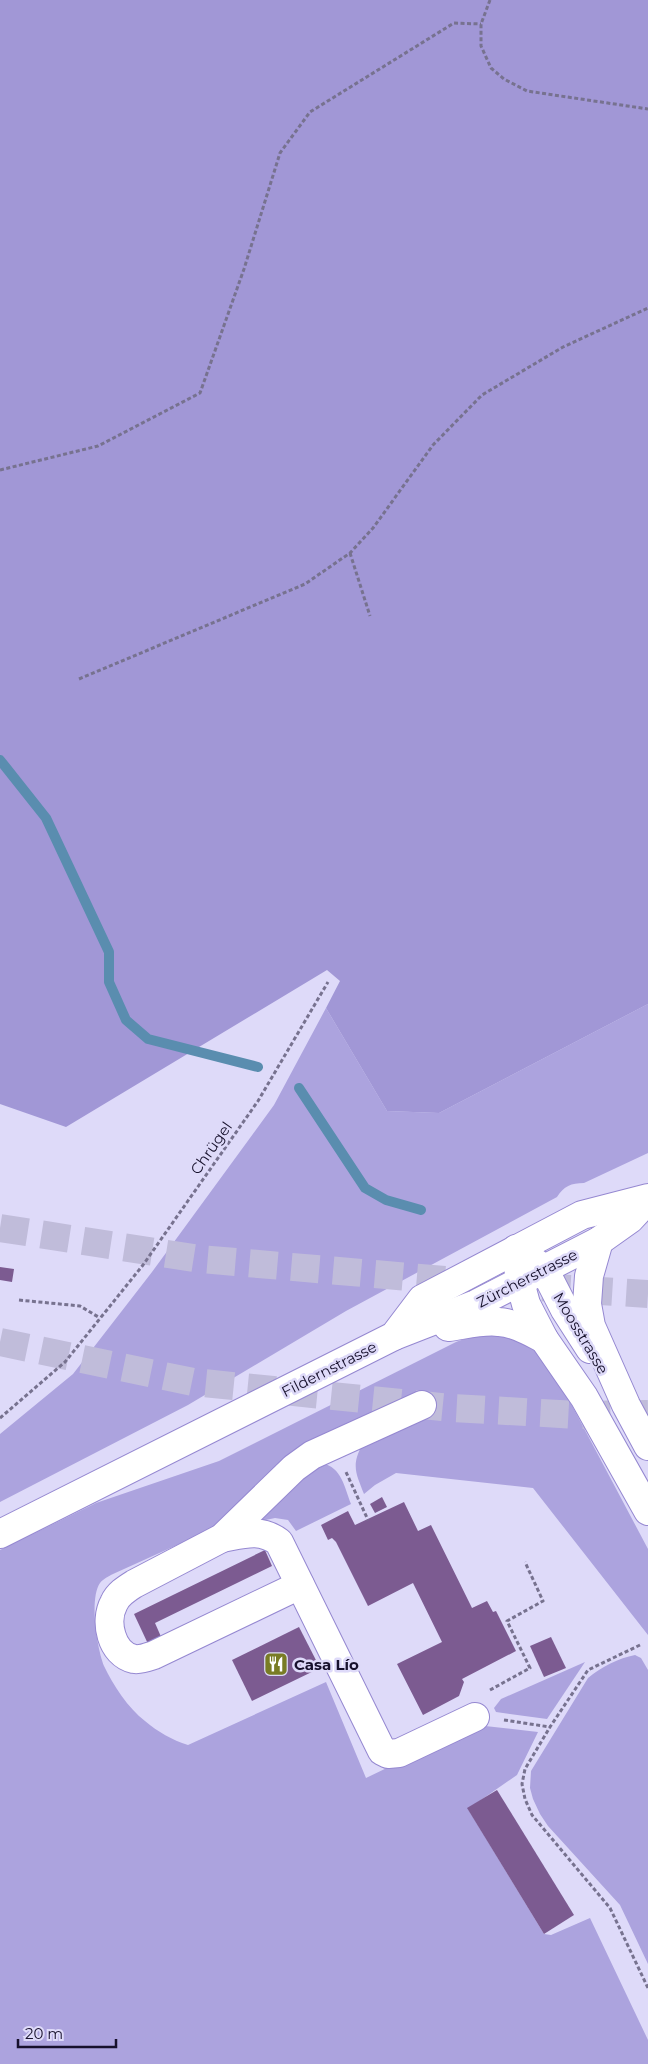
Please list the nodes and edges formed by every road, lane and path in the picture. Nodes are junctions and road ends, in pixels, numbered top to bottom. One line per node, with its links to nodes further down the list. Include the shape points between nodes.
1 (490, 0): 2 (path)
2 (481, 24): 3 (path, via 481,46 491,68 527,91); 5 (path, via 454,23 310,112 280,153 244,269 200,393 98,446)
3 (648, 109)
4 (648, 308): 6 (path, via 563,347 482,396 433,445 373,528)
5 (0, 470)
6 (350, 554): 7 (path); 8 (path, via 305,584)
7 (370, 616)
8 (79, 679)
9 (328, 982): 16 (path, Chrügel, via 258,1101 143,1265)
10 (648, 1199): 11 (main road, Zürcherstrasse, via 630,1219); 12 (main road, Fildernstrasse, via 582,1215)
11 (599, 1241): 13 (main road, Zürcherstrasse); 20 (main road, Moosstrasse, via 589,1276 587,1304 591,1326)
12 (516, 1249): 13 (main road, Moosstrasse); 14 (main road, Moosstrasse); 17 (main road, Fildernstrasse, via 422,1299)
13 (544, 1269): 14 (main road, Zürcherstrasse); 20 (main road, Moosstrasse, via 565,1310)
14 (520, 1282): 17 (main road, Zürcherstrasse, via 476,1304); 18 (main road, Moosstrasse, via 526,1304)
15 (19, 1300): 16 (path, via 80,1306)
16 (100, 1318): 21 (path, Chrügel, via 65,1362)
17 (394, 1336): 18 (main road, Moosstrasse, via 499,1322); 26 (main road, Fildernstrasse)
18 (544, 1340): 24 (main road, Moosstrasse, via 584,1397)
19 (422, 1405): 22 (main road)
20 (626, 1405): 23 (main road, Moosstrasse)
21 (0, 1418)
22 (334, 1444): 25 (path); 27 (main road, via 294,1468)
23 (648, 1446)
24 (648, 1511)
25 (368, 1520)
26 (0, 1534)
27 (222, 1538): 29 (main road, via 254,1533 272,1537 284,1548); 29 (main road, via 121,1593 114,1602 109,1623 117,1647 134,1659 154,1655)
28 (525, 1562): 31 (path, via 543,1601 507,1621 530,1668 491,1689)
29 (300, 1585): 31 (main road, via 382,1751 399,1753)
30 (640, 1645): 32 (path, via 588,1670)
31 (475, 1717): 32 (path)
32 (550, 1727): 33 (path, via 525,1769 522,1784 525,1799 532,1815 610,1908)
33 (648, 1988)

